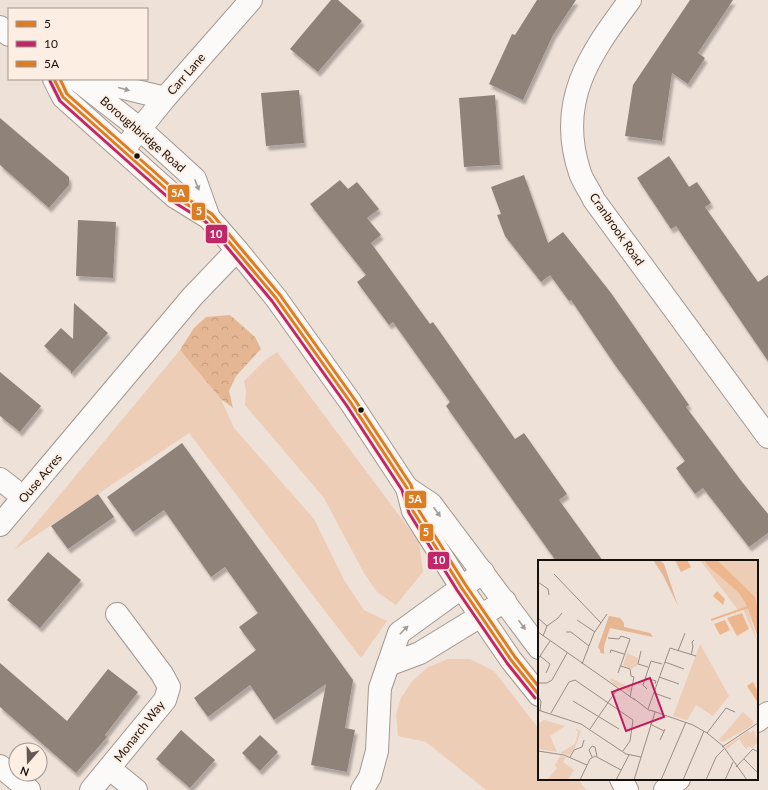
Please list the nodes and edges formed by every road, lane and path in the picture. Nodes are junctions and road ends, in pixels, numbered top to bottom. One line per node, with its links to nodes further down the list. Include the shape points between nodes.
1 (251, 0): 8 (street, Carr Lane)
2 (630, 0): 13 (street, Cranbrook Road, via 588,62 577,90 571,120 574,151 580,174 594,200)
3 (0, 27): 4 (street)
4 (8, 33)
5 (54, 80): 10 (street, Boroughbridge Road, via 62,97)
6 (77, 80): 9 (street, Boroughbridge Road)
7 (91, 80): 8 (street, one-way to 8)
8 (165, 98): 9 (street, Carr Lane)
9 (140, 129): 10 (street, Carr Lane); 11 (street, Boroughbridge Road, one-way to 11, via 195,179)
10 (123, 150): 11 (street, Boroughbridge Road, via 175,197)
11 (209, 218): 12 (street, Boroughbridge Road)
12 (238, 250): 15 (street, Boroughbridge Road, via 276,298 351,403); 16 (street, Ouse Acres, via 192,297)
13 (768, 437)
14 (0, 479): 16 (street)
15 (407, 488): 18 (street, Boroughbridge Road, one-way to 18, via 431,504); 19 (street, Boroughbridge Road, via 413,512)
16 (23, 497): 17 (street, Ouse Acres)
17 (0, 525)
18 (483, 572): 19 (street); 20 (street, Boroughbridge Road)
19 (462, 587): 22 (street, Boroughbridge Road); 24 (street, one-way to 19, via 399,633)
20 (505, 601): 22 (street); 23 (street, Boroughbridge Road, one-way to 23)
21 (117, 614): 29 (street, Monarch Way, via 169,687 165,700)
22 (480, 615): 24 (street, via 420,653); 25 (street, Boroughbridge Road)
23 (538, 647)
24 (388, 665): 35 (street, via 380,688 377,752 370,777)
25 (538, 694)
26 (768, 713): 27 (street)
27 (758, 721)
28 (0, 766): 32 (street)
29 (110, 769): 33 (street, Monarch Way); 34 (street, Monarch Way)
30 (622, 780): 36 (street)
31 (679, 780): 37 (street)
32 (29, 790)
33 (91, 790)
34 (136, 790)
35 (362, 790)
36 (627, 790)
37 (665, 790)

